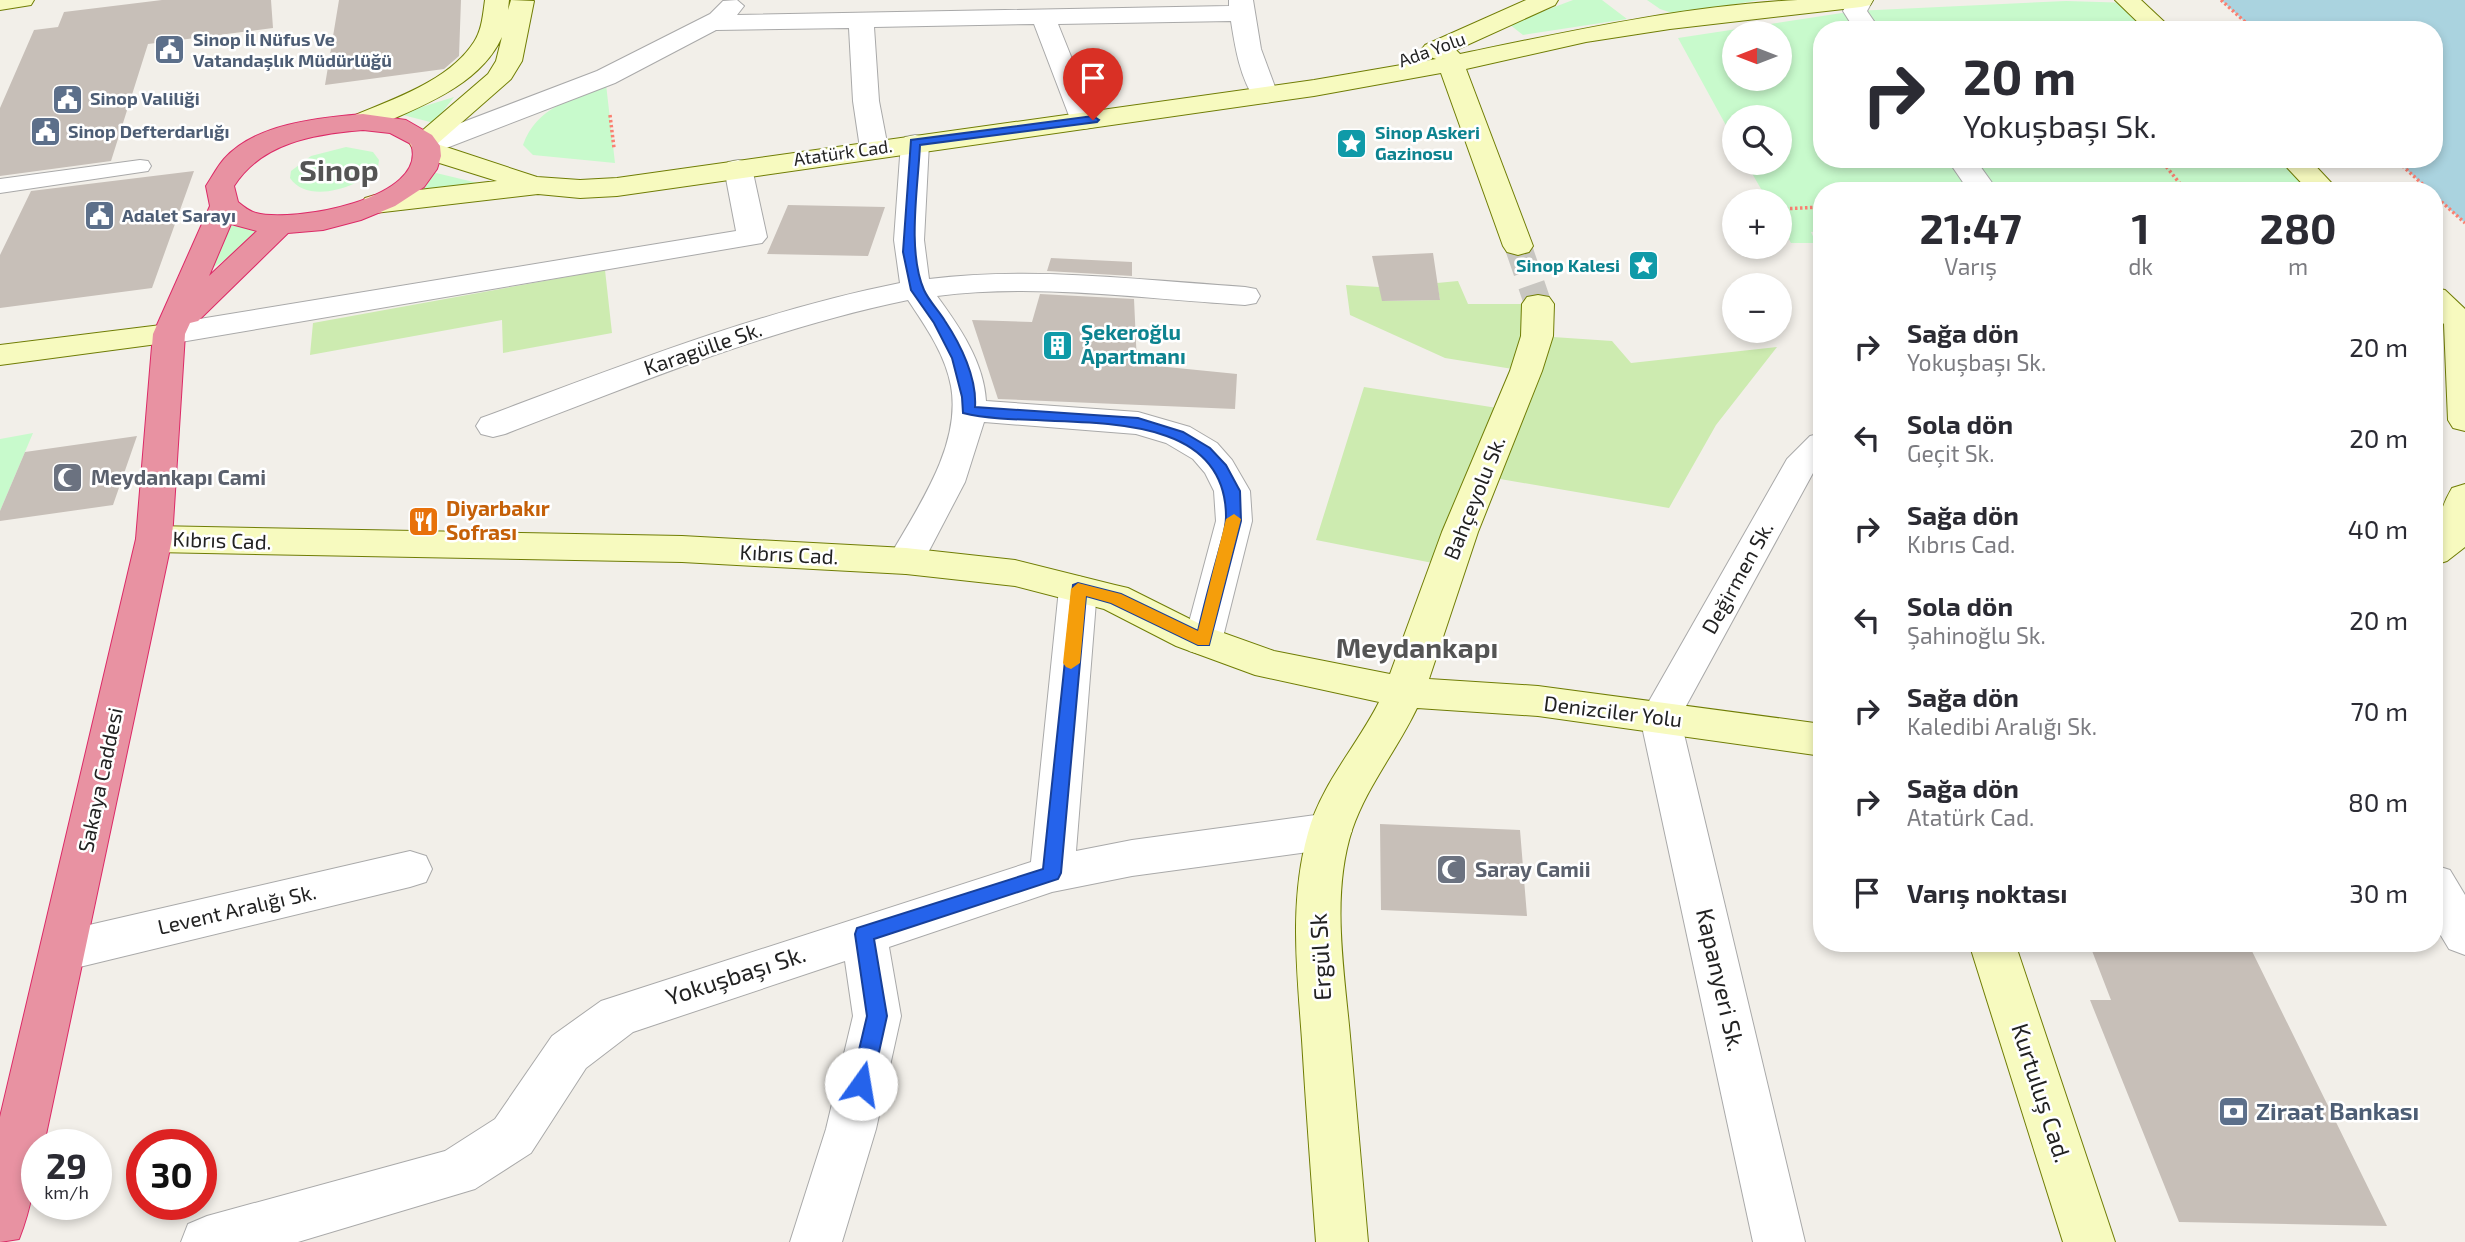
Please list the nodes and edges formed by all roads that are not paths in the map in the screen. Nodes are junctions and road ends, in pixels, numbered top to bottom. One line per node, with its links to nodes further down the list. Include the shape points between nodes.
1 (497, 0): 19 (main road, via 485,46 461,71 418,98)
2 (522, 0): 21 (main road, via 509,61 498,79)
3 (738, 0): 14 (street)
4 (1546, 0): 15 (main road, Ada Yolu, via 1465,38)
5 (1862, 0): 11 (street, via 1855,11); 13 (main road)
6 (2127, 0): 12 (main road)
7 (1617, 4): 13 (main road)
8 (1241, 7): 9 (street); 17 (street, via 1248,49)
9 (1043, 17): 10 (street); 18 (street)
10 (861, 20): 14 (street); 22 (street)
11 (1862, 21)
12 (2151, 21)
13 (1670, 22): 15 (main road)
14 (711, 23): 21 (street, via 606,77)
15 (1442, 57): 16 (main road, Ada Yolu); 32 (main road)
16 (1314, 88): 17 (main road, Atatürk Cad.)
17 (1265, 95): 18 (main road, Atatürk Cad.)
18 (1084, 121): 20 (main road, Atatürk Cad.)
19 (363, 122): 21 (highway, via 395,125 416,134); 30 (highway, Sakaya Caddesi, via 307,129 251,152 237,162 220,186)
20 (915, 143): 22 (main road, Atatürk Cad.); 33 (street, via 909,252)
21 (426, 146): 27 (main road); 29 (highway, via 428,158 419,176)
22 (874, 148): 24 (main road, Atatürk Cad.)
23 (141, 166): 28 (lane)
24 (738, 168): 27 (main road, Atatürk Cad., via 618,187); 38 (street, via 752,237)
25 (2302, 168): 26 (main road)
26 (2316, 182)
27 (538, 185): 29 (main road)
28 (0, 186)
29 (375, 204): 31 (highway, via 321,222)
30 (224, 206): 31 (highway, via 242,218); 38 (highway, Sakaya Caddesi)
31 (281, 224): 38 (highway)
32 (1518, 246)
33 (918, 290): 34 (street, Karagülle Sk., via 1028,281); 40 (street, via 958,358); 42 (street, Karagülle Sk., via 839,305 749,332)
34 (1245, 296)
35 (1538, 304): 50 (main road, Bahçeyolu Sk., via 1537,336 1526,371 1460,532)
36 (2443, 305): 37 (main road)
37 (2463, 322): 41 (main road)
38 (169, 334): 39 (main road); 45 (highway, Sakaya Caddesi)
39 (0, 355)
40 (968, 410): 47 (street, via 965,434 950,475); 49 (street, via 1138,423 1178,435 1205,451 1232,491 1234,521)
41 (2465, 420)
42 (493, 426)
43 (1813, 453): 51 (street, Değirmen Sk., via 1799,467)
44 (2465, 496): 46 (main road)
45 (154, 539): 47 (main road, Kıbrıs Cad., via 682,549); 59 (highway, Sakaya Caddesi)
46 (2451, 543)
47 (906, 561): 48 (main road, Kıbrıs Cad., via 1015,573)
48 (1078, 589): 49 (main road, Kıbrıs Cad., via 1115,598); 55 (street)
49 (1203, 640): 50 (main road, Kıbrıs Cad., via 1269,665)
50 (1404, 692): 51 (main road, Denizciler Yolu); 53 (main road, Ergül Sk, via 1385,732 1352,781)
51 (1660, 717): 52 (main road, Denizciler Yolu); 65 (street, Kapanyeri Sk.)
52 (1813, 739)
53 (1330, 831): 55 (street, Yokuşbaşı Sk.); 64 (main road, Ergül Sk, via 1318,896 1320,966)
54 (410, 869): 59 (street, Levent Aralığı Sk.)
55 (1052, 873): 57 (street, Yokuşbaşı Sk.)
56 (2443, 898): 58 (street)
57 (864, 934): 62 (street, Yokuşbaşı Sk., via 618,1016 569,1052 513,1136 457,1171); 63 (street, via 877,1016 851,1129)
58 (2465, 935)
59 (63, 951): 61 (highway, Sakaya Caddesi)
60 (1995, 952): 66 (main road, Kurtuluş Cad.)
61 (0, 1221)
62 (207, 1242)
63 (816, 1242)
64 (1342, 1242)
65 (1779, 1242)
66 (2089, 1242)

